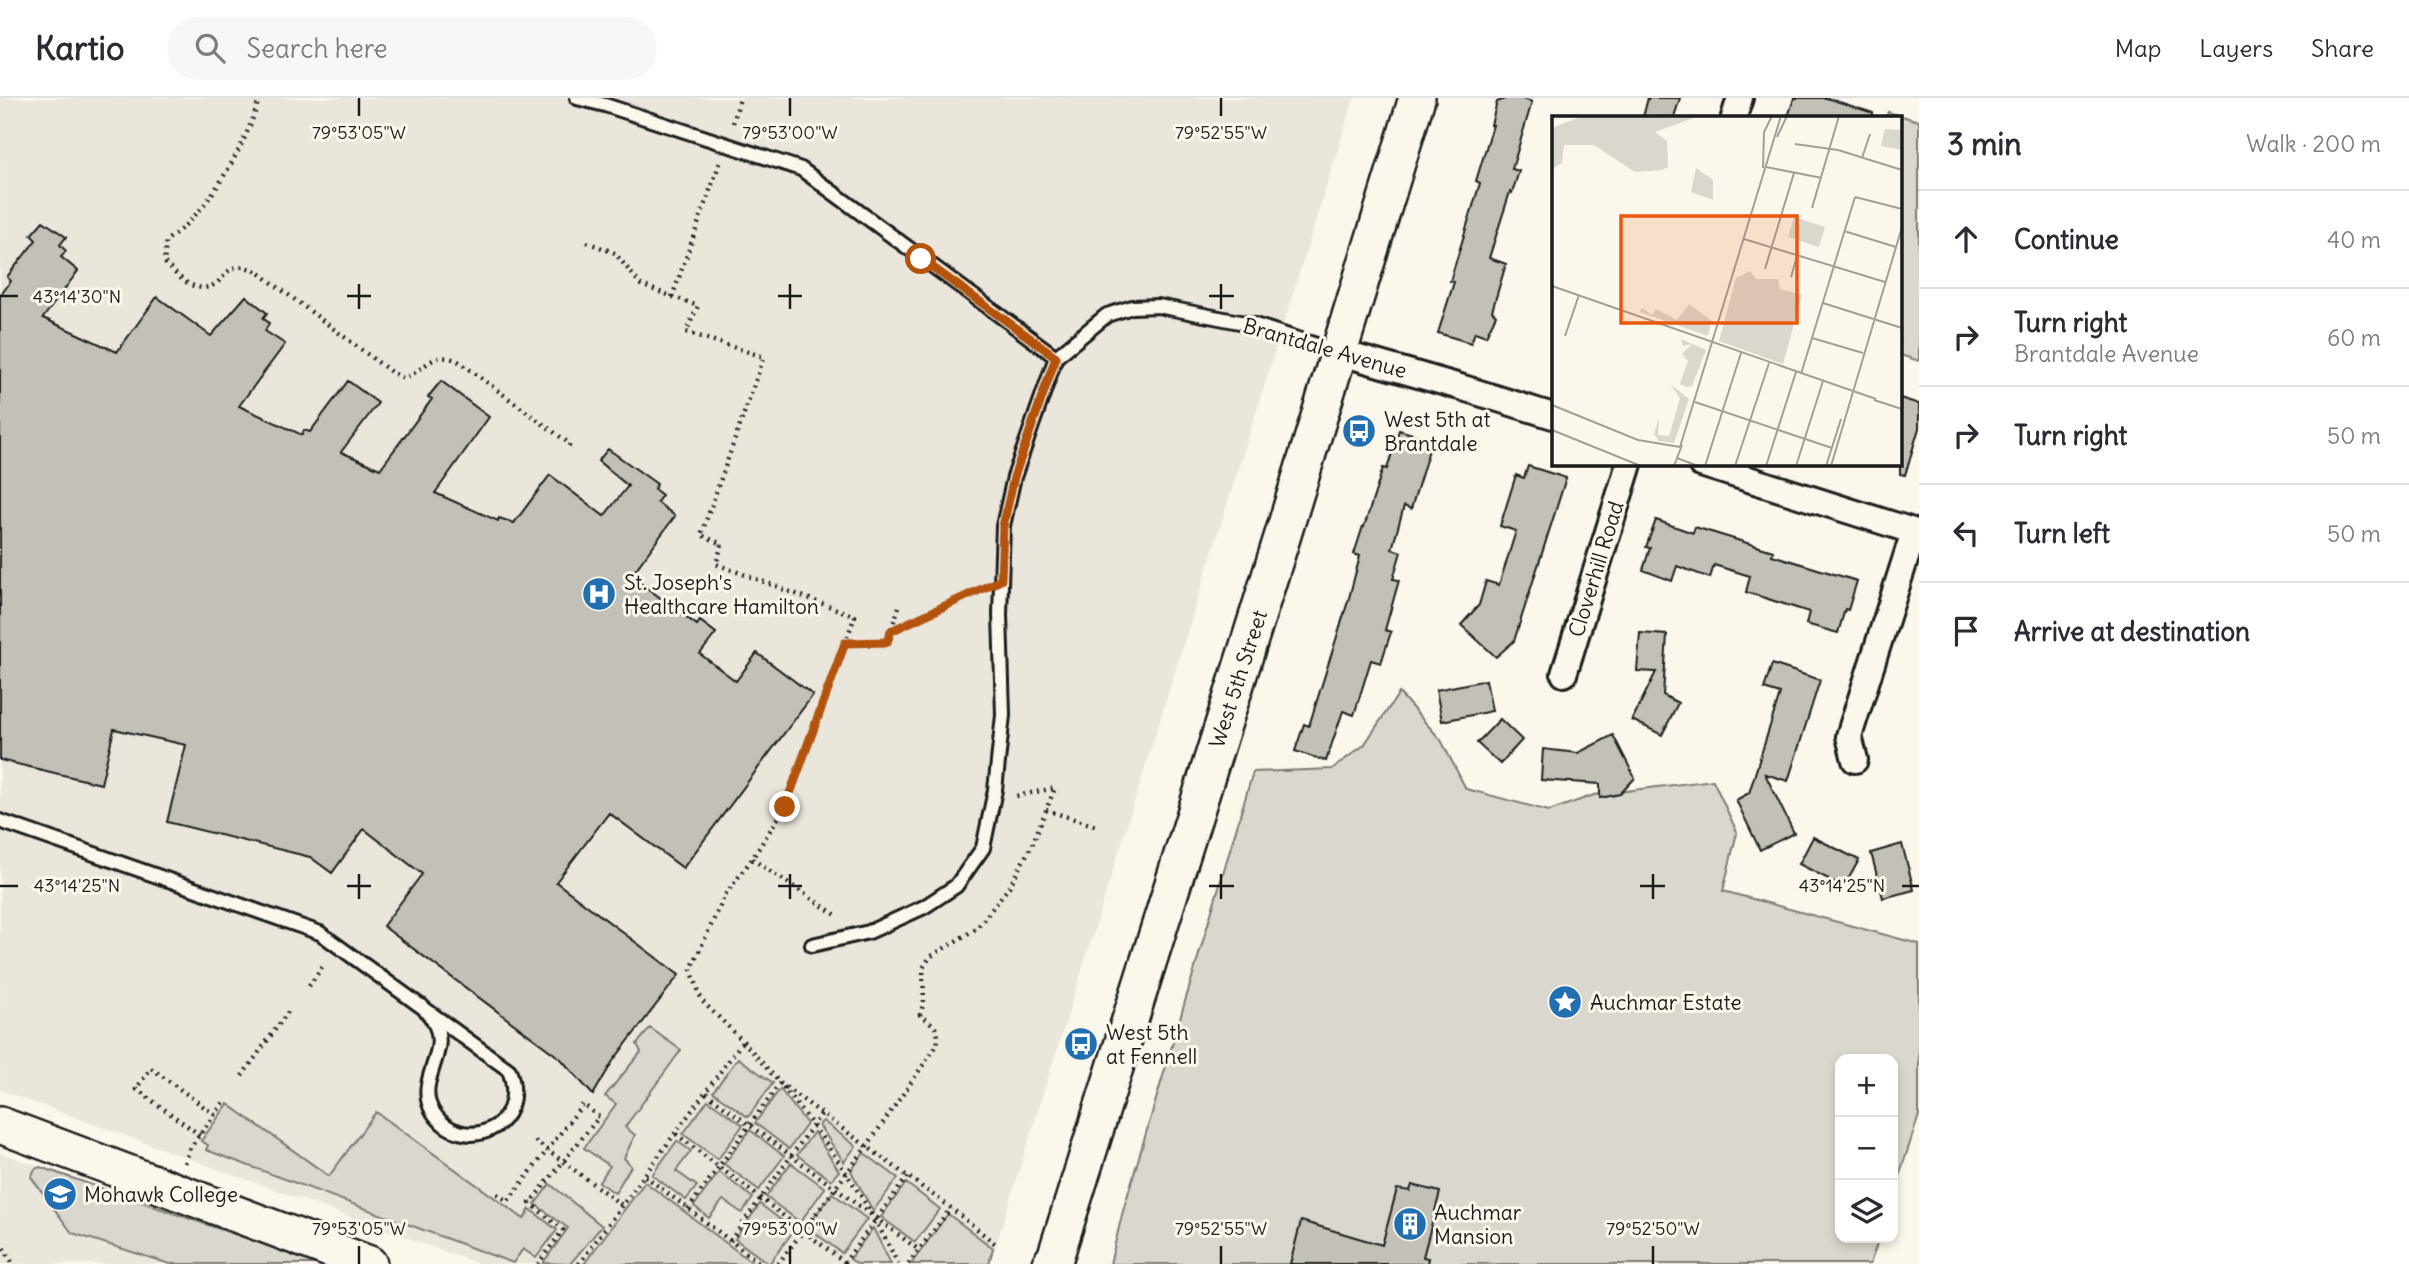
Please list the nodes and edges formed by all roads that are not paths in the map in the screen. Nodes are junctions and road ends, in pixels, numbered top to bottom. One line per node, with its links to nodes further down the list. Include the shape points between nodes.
1 (577, 98): 6 (lane, via 801,169)
2 (1417, 98): 5 (main road, West 5th Street)
3 (1740, 98): 4 (street)
4 (1734, 116)
5 (1338, 352): 6 (lane, Brantdale Avenue, via 1255,325 1158,306 1132,307 1107,315); 7 (street, Brantdale Avenue); 17 (main road, West 5th Street)
6 (1056, 357): 14 (lane, via 1014,477 1003,526 1003,715 995,790 982,848 956,886 925,907 869,932)
7 (1552, 416)
8 (1628, 466): 11 (street, Cloverhill Road)
9 (1707, 466): 10 (street)
10 (1917, 533): 12 (street, via 1849,736)
11 (1564, 674)
12 (1855, 760)
13 (0, 821): 15 (lane, via 320,933)
14 (812, 945)
15 (422, 1006): 15 (lane, via 509,1070 515,1098 502,1122 490,1130 463,1133 449,1129 431,1109 427,1082 439,1042 434,1022)
16 (0, 1125): 18 (main road)
17 (1054, 1262)
18 (369, 1264)

